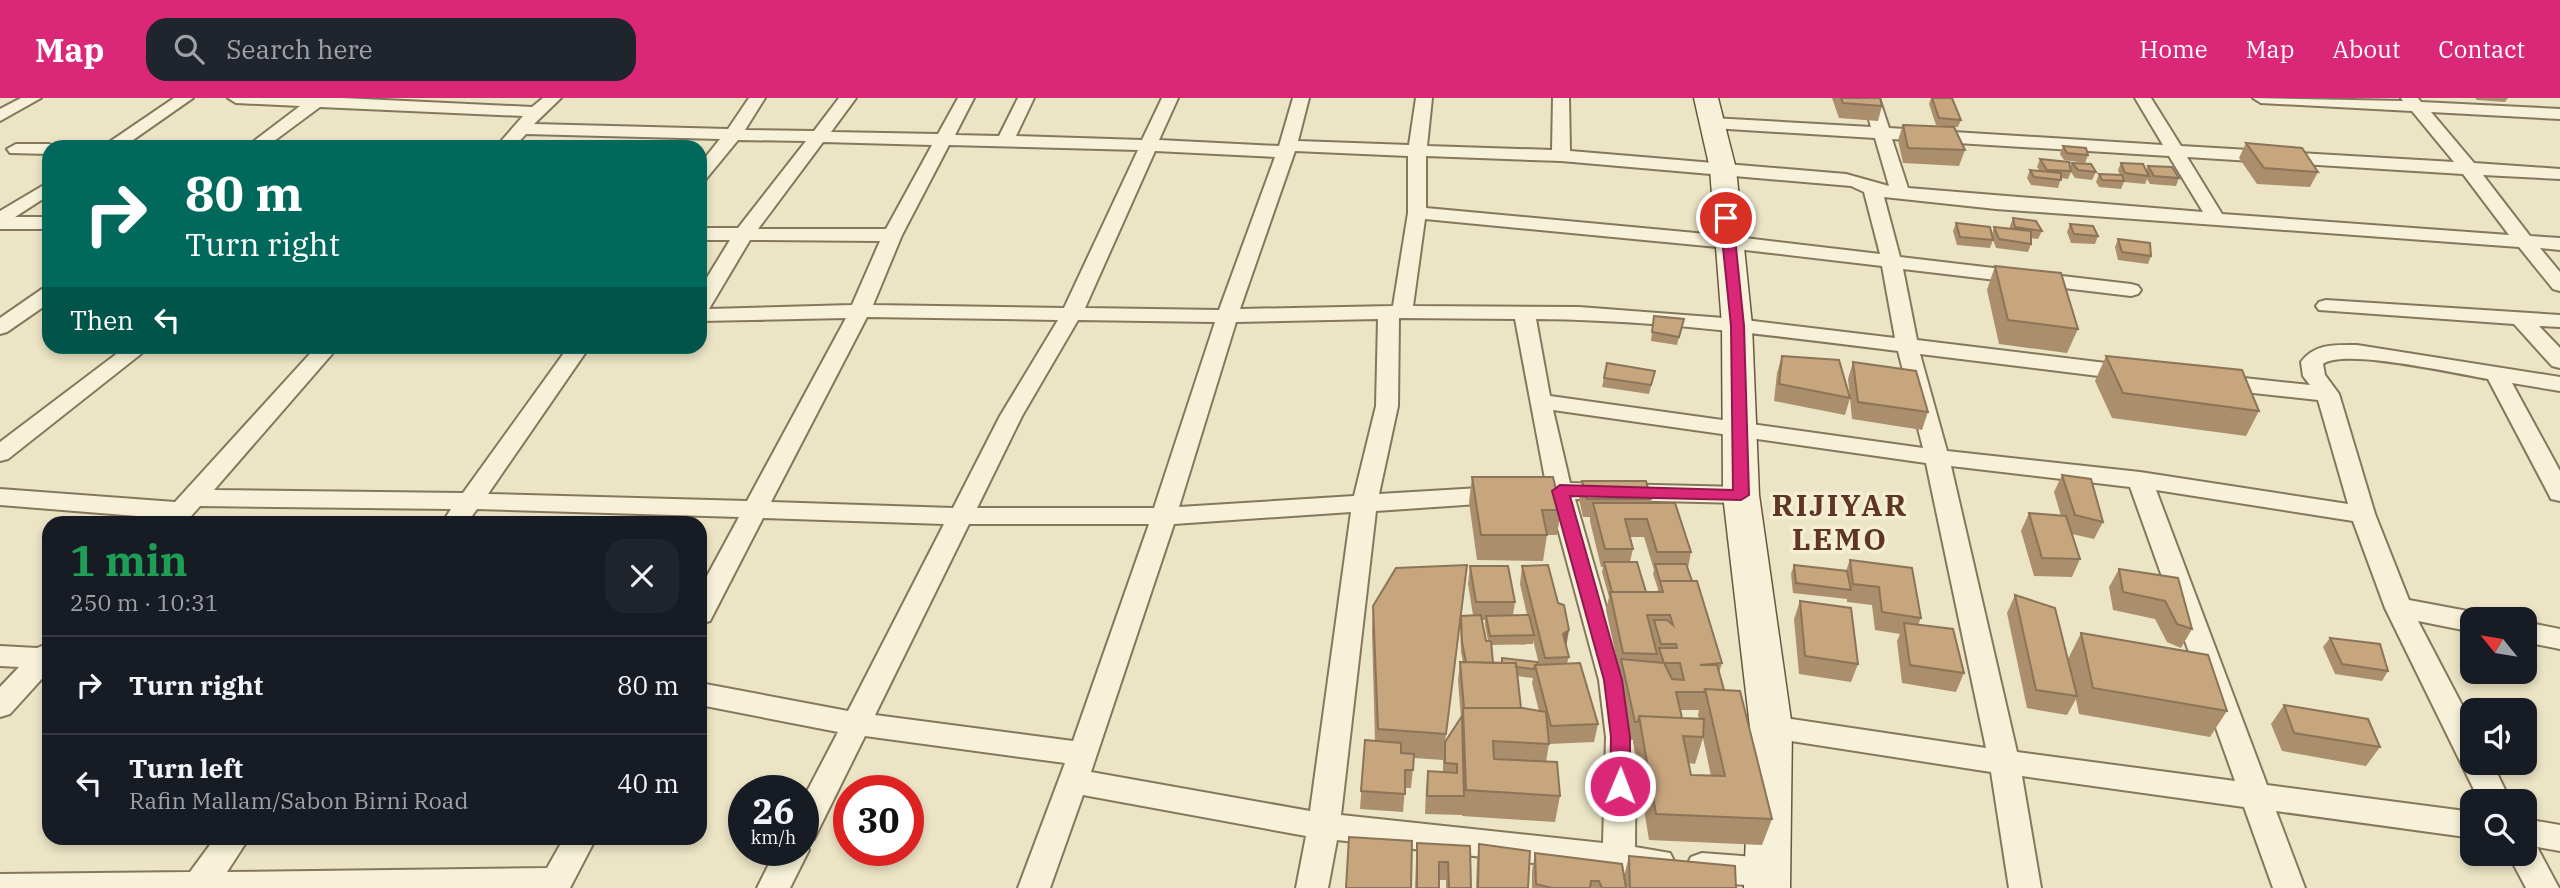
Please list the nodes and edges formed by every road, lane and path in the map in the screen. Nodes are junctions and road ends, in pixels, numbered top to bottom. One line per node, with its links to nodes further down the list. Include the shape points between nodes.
1 (33, 98): 21 (street)
2 (185, 98): 26 (street)
3 (236, 98): 16 (street)
4 (552, 98): 19 (street)
5 (757, 98): 24 (street)
6 (848, 98): 25 (street)
7 (966, 98): 29 (street)
8 (1027, 98): 30 (street)
9 (1170, 98): 31 (street)
10 (1301, 98): 34 (street)
11 (1424, 98): 36 (street)
12 (1561, 98): 37 (street)
13 (1871, 98): 23 (street)
14 (2143, 98): 35 (street)
15 (2261, 98): 17 (street)
16 (320, 100): 19 (street); 27 (street)
17 (2412, 102): 20 (street); 40 (street)
18 (1709, 111): 23 (street); 39 (street)
19 (536, 112): 22 (street)
20 (2560, 114)
21 (0, 116)
22 (521, 129): 24 (street); 28 (street)
23 (1882, 134): 35 (street); 44 (street)
24 (733, 135): 25 (street); 38 (street)
25 (820, 137): 29 (street); 50 (street)
26 (122, 140)
27 (264, 140)
28 (511, 140)
29 (945, 140): 30 (street); 51 (street)
30 (1005, 142): 31 (street)
31 (1148, 145): 34 (street); 68 (street)
32 (16, 149): 33 (street)
33 (42, 149)
34 (1287, 149): 36 (street); 69 (street)
35 (2172, 150): 40 (street); 46 (street)
36 (1417, 152): 37 (street); 45 (street)
37 (1561, 156): 39 (street)
38 (707, 164)
39 (1723, 169): 42 (street, via 1854,181); 52 (street)
40 (2469, 169): 41 (street); 53 (street)
41 (2560, 173)
42 (1873, 190): 44 (street); 55 (street)
43 (42, 192): 47 (street)
44 (1900, 193): 46 (street)
45 (1417, 214): 52 (street); 62 (street)
46 (2216, 219): 53 (street)
47 (0, 221): 48 (street)
48 (42, 223)
49 (707, 234): 50 (street)
50 (743, 235): 51 (street); 58 (street)
51 (891, 235): 61 (street)
52 (1728, 242): 55 (street); 72 (street)
53 (2524, 243): 54 (street); 56 (street)
54 (2560, 244)
55 (1891, 260): 57 (street); 74 (street)
56 (2560, 285)
57 (2131, 290)
58 (707, 294)
59 (42, 298): 64 (street)
60 (2326, 306): 70 (street)
61 (860, 311): 67 (street); 68 (street); 95 (street)
62 (1395, 312): 66 (street); 69 (street); 94 (street, via 1387,406)
63 (0, 313): 64 (street)
64 (22, 313): 65 (street); 73 (street)
65 (42, 313)
66 (1525, 314): 72 (street, via 1580,313); 84 (street)
67 (707, 315)
68 (1071, 315): 69 (street); 99 (street)
69 (1227, 316): 100 (street)
70 (2521, 319): 71 (street); 78 (street)
71 (2560, 321)
72 (1737, 326): 74 (street); 85 (street)
73 (0, 328)
74 (1907, 345): 80 (street); 87 (street)
75 (131, 354): 86 (street)
76 (322, 354): 96 (street)
77 (574, 354): 93 (street)
78 (2560, 361)
79 (2495, 372): 82 (street); 83 (street, via 2357,351 2325,352 2312,362 2314,376); 90 (street)
80 (2153, 376)
81 (2193, 380): 83 (street)
82 (2560, 384)
83 (2328, 394): 97 (street)
84 (1540, 401): 85 (street); 89 (street)
85 (1740, 430): 87 (street); 91 (street)
86 (0, 454)
87 (1937, 457): 88 (street); 114 (street)
88 (2140, 480): 97 (street); 116 (street)
89 (1560, 491): 91 (street); 94 (street); 124 (street, via 1613,680 1621,737)
90 (2560, 493)
91 (1741, 495): 112 (street)
92 (0, 497): 96 (street)
93 (468, 501): 95 (street); 96 (street); 98 (street)
94 (1364, 504): 100 (street); 119 (street)
95 (754, 509): 99 (street); 101 (street)
96 (182, 511)
97 (2363, 514): 102 (street)
98 (458, 516)
99 (960, 516): 100 (street); 111 (street)
100 (1164, 516): 115 (street)
101 (707, 600)
102 (2398, 608): 103 (street); 113 (street)
103 (2460, 620)
104 (2538, 635): 105 (street)
105 (2560, 639)
106 (0, 656): 107 (street)
107 (42, 657)
108 (42, 662): 110 (street)
109 (707, 695): 111 (street)
110 (0, 706)
111 (855, 724): 115 (street); 117 (street)
112 (1770, 727): 114 (street); 127 (street)
113 (2460, 730)
114 (2004, 762): 116 (street); 134 (street)
115 (1077, 767): 119 (street); 132 (street)
116 (2254, 795): 118 (street); 135 (street)
117 (819, 797)
118 (2460, 823)
119 (1324, 826): 124 (street); 133 (street)
120 (2537, 834): 121 (street)
121 (2560, 838)
122 (228, 845): 129 (street)
123 (576, 845): 128 (street)
124 (1619, 860): 127 (street)
125 (785, 866): 131 (street)
126 (2531, 866): 136 (street)
127 (1767, 880)
128 (554, 885): 129 (street)
129 (198, 887): 130 (street)
130 (0, 888)
131 (773, 888)
132 (1034, 888)
133 (1312, 888)
134 (2025, 888)
135 (2289, 888)
136 (2543, 888)

